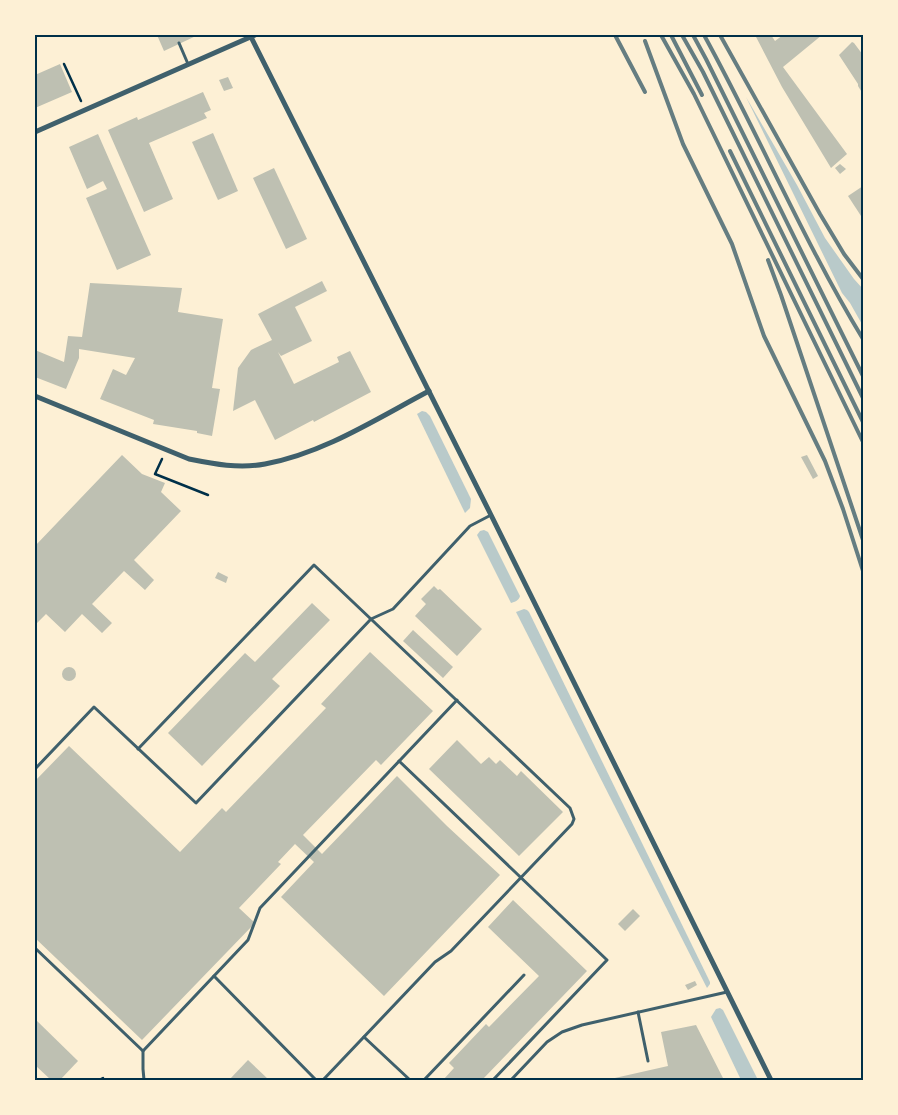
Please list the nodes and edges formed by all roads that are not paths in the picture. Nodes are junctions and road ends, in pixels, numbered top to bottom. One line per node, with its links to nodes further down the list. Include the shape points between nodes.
1 (253, 36): 3 (street); 5 (street)
2 (179, 44): 3 (lane)
3 (188, 64): 4 (street)
4 (35, 132)
5 (429, 391): 6 (street, via 324,445 264,464 239,466 189,459); 7 (street)
6 (35, 396)
7 (490, 515): 8 (lane, via 470,526 393,609); 17 (street)
8 (372, 619): 9 (lane); 10 (lane, via 314,565); 10 (lane, via 196,803)
9 (457, 700): 11 (lane); 13 (lane, via 568,805 572,813 572,824)
10 (138, 749): 12 (lane, via 94,707)
11 (399, 762): 13 (lane); 16 (lane, via 260,908 248,940)
12 (35, 769)
13 (522, 877): 19 (lane); 27 (lane, via 607,960)
14 (35, 948): 20 (lane)
15 (524, 975): 26 (lane)
16 (214, 976): 20 (lane); 23 (lane)
17 (727, 992): 18 (lane); 29 (street)
18 (638, 1012): 21 (lane); 28 (lane, via 562,1032 547,1042)
19 (364, 1037): 24 (lane); 25 (lane)
20 (144, 1051): 22 (lane)
21 (648, 1060)
22 (144, 1080)
23 (316, 1080)
24 (323, 1080)
25 (410, 1080)
26 (424, 1080)
27 (494, 1080)
28 (511, 1080)
29 (771, 1080)

